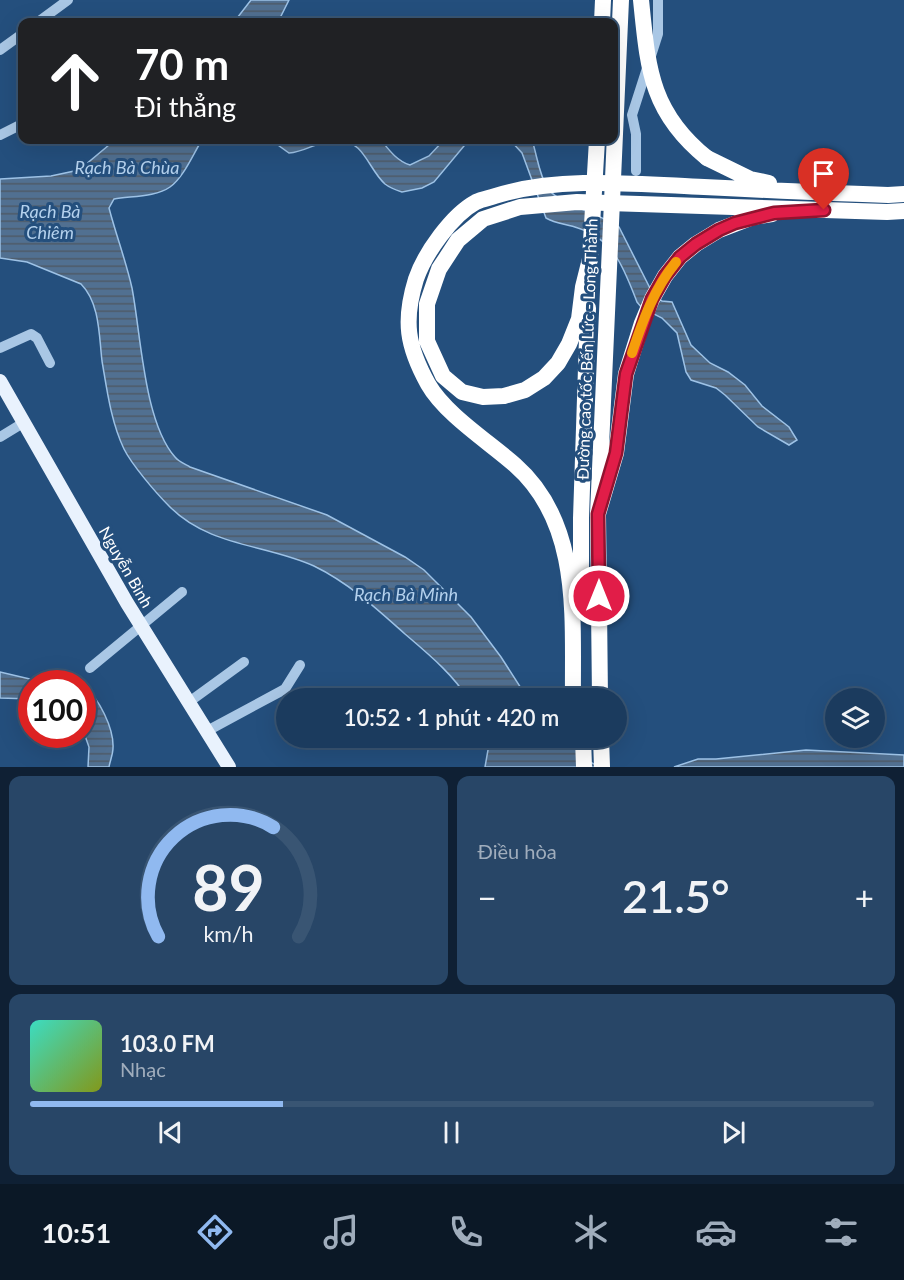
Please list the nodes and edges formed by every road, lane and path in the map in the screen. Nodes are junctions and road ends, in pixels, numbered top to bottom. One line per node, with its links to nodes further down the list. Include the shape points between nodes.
1 (68, 0): 6 (street)
2 (603, 0): 7 (highway)
3 (621, 0): 10 (highway, Đường cao tốc Bến Lức - Long Thành, bridge)
4 (641, 0): 16 (highway, bridge, via 652,80 660,103 679,131 707,158 750,179)
5 (658, 0): 15 (street, via 658,34 632,115)
6 (43, 18)
7 (602, 18)
8 (18, 37): 9 (street)
9 (0, 50)
10 (618, 67)
11 (18, 126): 12 (street)
12 (0, 135)
13 (597, 144): 20 (highway, bridge)
14 (615, 144): 26 (highway, Đường cao tốc Bến Lức - Long Thành, bridge)
15 (636, 171)
16 (808, 192): 17 (highway); 32 (highway, via 639,184 517,190 476,202 447,227 422,262 409,302 409,341 429,386 452,412 518,468 541,496 558,528 573,602)
17 (904, 194)
18 (824, 210): 19 (highway); 20 (highway, via 576,202 520,207 483,219 458,240 439,269 427,304 427,341 442,376 462,392 483,397 525,390 544,378 558,363 579,319); 26 (highway, bridge, via 774,213 719,230 680,257 665,276 652,299 626,374 616,453)
19 (904, 211)
20 (590, 259): 33 (highway, Đường cao tốc Bến Lức - Long Thành, via 581,518)
21 (0, 348): 22 (street, via 31,334)
22 (50, 363)
23 (0, 381): 24 (main road, Nguyễn Bình)
24 (23, 423): 25 (street); 28 (main road, Nguyễn Bình)
25 (0, 437)
26 (598, 514): 34 (highway, Đường cao tốc Bến Lức - Long Thành)
27 (182, 592): 28 (street)
28 (142, 627): 31 (street); 35 (main road, Nguyễn Bình)
29 (244, 662): 35 (street)
30 (300, 665): 36 (street, via 285,689)
31 (90, 668)
32 (573, 688)
33 (582, 688)
34 (600, 688)
35 (189, 702): 36 (main road, Nguyễn Bình)
36 (207, 731): 40 (main road, Nguyễn Bình)
37 (574, 748): 41 (highway)
38 (583, 748): 42 (highway)
39 (601, 748): 43 (highway)
40 (229, 767)
41 (575, 767)
42 (584, 767)
43 (602, 767)

